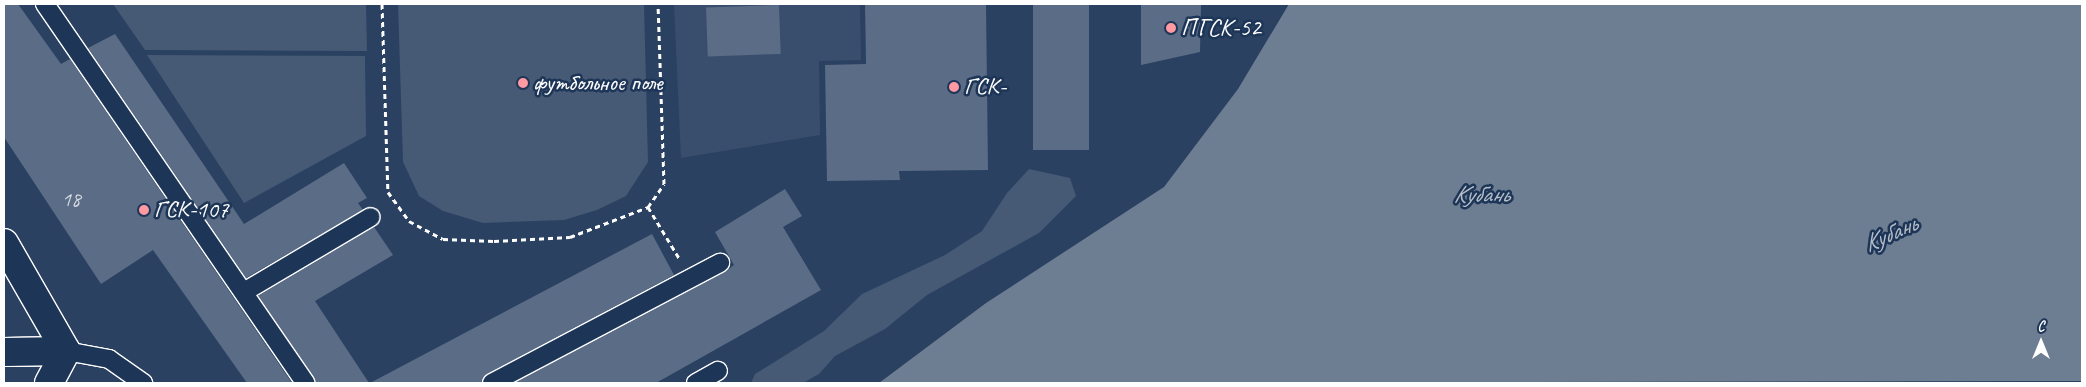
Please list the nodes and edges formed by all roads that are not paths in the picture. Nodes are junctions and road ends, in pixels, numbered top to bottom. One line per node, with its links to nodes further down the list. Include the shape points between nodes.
1 (45, 4): 5 (lane)
2 (371, 217): 5 (lane)
3 (4, 242): 6 (street)
4 (720, 263): 12 (lane)
5 (244, 292): 11 (lane)
6 (66, 351): 7 (street); 9 (street); 10 (lane, via 109,359)
7 (4, 352)
8 (718, 371): 13 (lane)
9 (49, 383)
10 (143, 383)
11 (306, 383)
12 (492, 383)
13 (696, 383)

